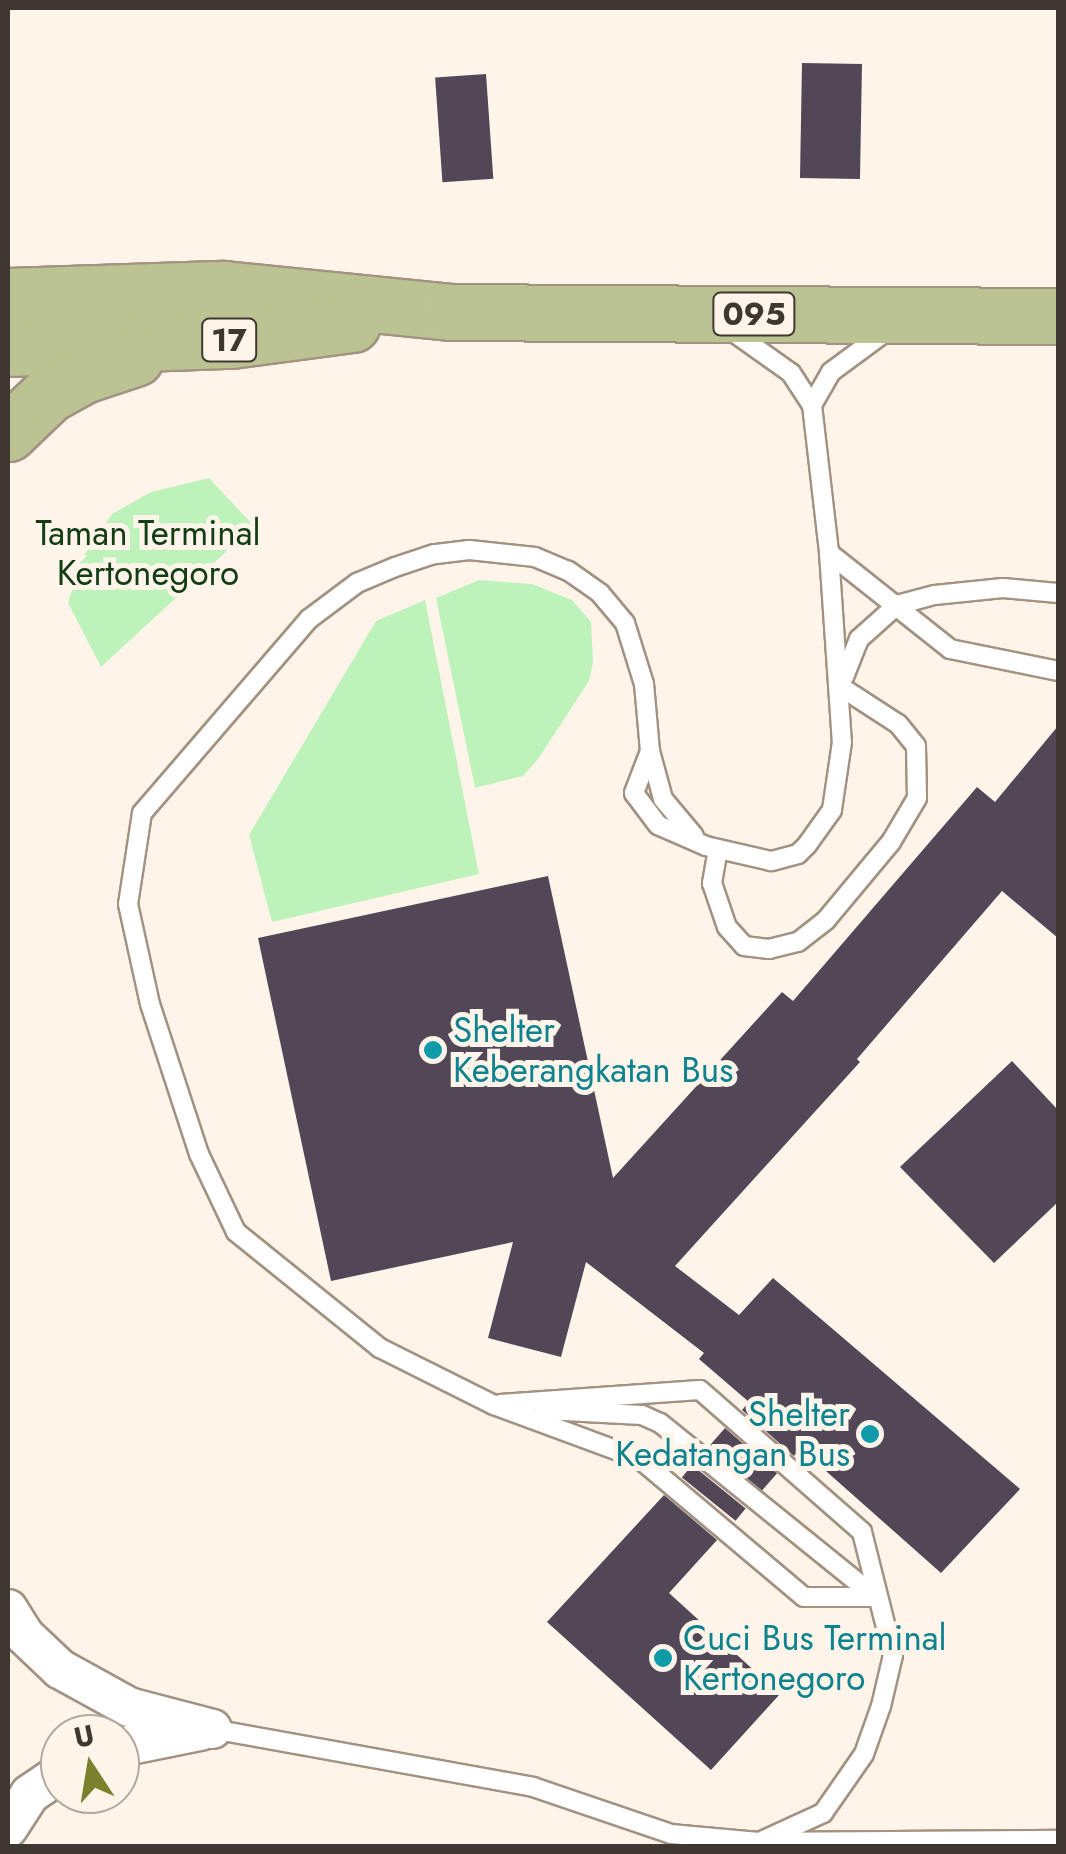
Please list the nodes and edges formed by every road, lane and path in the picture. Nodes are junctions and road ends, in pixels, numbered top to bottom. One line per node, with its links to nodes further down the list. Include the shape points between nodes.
1 (8, 296): 2 (main road, 095, via 224,290)
2 (450, 312): 3 (main road, 095); 6 (main road, 17)
3 (705, 314): 4 (main road, 095); 8 (lane, via 791,373)
4 (910, 315): 5 (main road, 095); 8 (lane, via 832,372)
5 (1058, 316)
6 (231, 340): 7 (main road, 17); 9 (main road, via 150,354 83,375 49,394)
7 (8, 348)
8 (812, 405): 10 (lane)
9 (8, 433)
10 (829, 552): 12 (lane); 14 (lane)
11 (1058, 593): 12 (lane, via 1003,588)
12 (897, 605): 13 (lane, via 950,649); 14 (lane, via 860,639)
13 (1058, 670)
14 (841, 687): 15 (lane, via 839,781 821,829 785,859); 15 (lane, via 898,724 916,746 918,798 891,842 826,920 798,942 769,949 744,946 727,927 712,882)
15 (712, 848): 16 (lane, via 658,826 634,793 650,750 636,651 624,622 600,592 568,571 502,551 434,554 357,584 309,619 142,812 131,920 150,1004 199,1154 236,1232 380,1348)
16 (494, 1405): 17 (lane, via 640,1459 804,1597); 17 (lane, via 642,1416 660,1423); 17 (lane, via 700,1390 862,1532)
17 (876, 1596): 24 (lane, via 893,1655 864,1754 823,1813)
18 (8, 1608): 19 (street, via 24,1635 60,1668 124,1704)
19 (212, 1729): 20 (street); 24 (lane, via 534,1787 671,1834)
20 (140, 1742)
21 (40, 1787): 22 (street)
22 (8, 1828)
23 (1058, 1840): 24 (lane)
24 (758, 1842)

